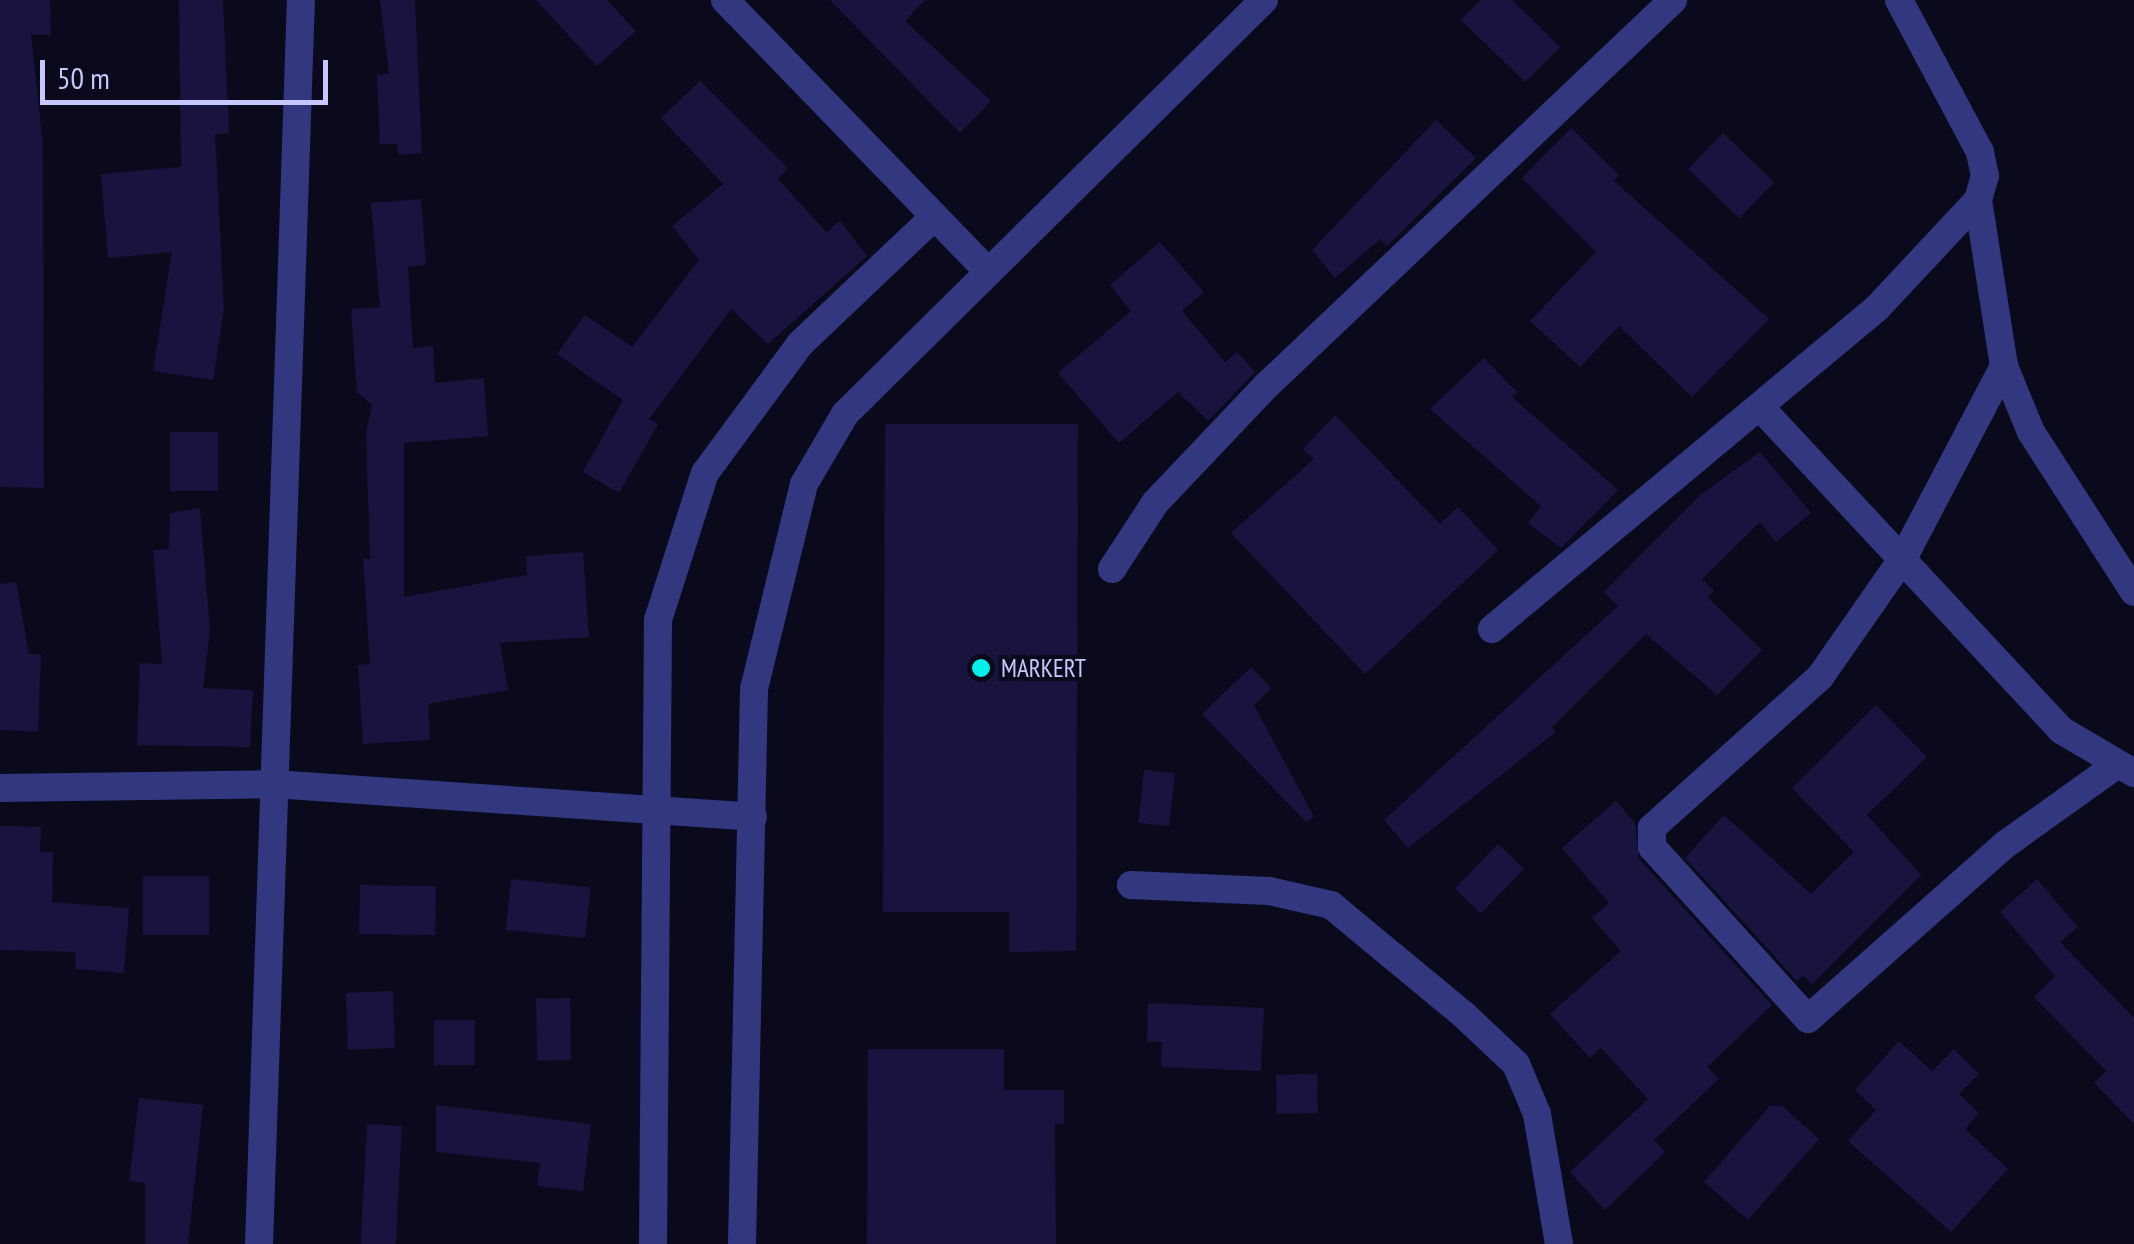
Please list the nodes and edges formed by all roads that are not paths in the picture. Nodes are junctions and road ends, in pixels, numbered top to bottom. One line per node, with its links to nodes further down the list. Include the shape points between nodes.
1 (301, 0): 16 (street)
2 (725, 0): 7 (street)
3 (1264, 0): 8 (street)
4 (1673, 0): 12 (street, via 1266,386 1155,503)
5 (1899, 0): 6 (street, via 1980,152 1985,176)
6 (1978, 200): 9 (street); 10 (street, via 1878,308)
7 (933, 218): 8 (street); 18 (street, via 800,344 706,473 658,620)
8 (985, 268): 19 (street, via 845,414 804,484 754,688)
9 (2004, 366): 11 (street); 13 (street, via 2031,432)
10 (1760, 407): 11 (street); 14 (street)
11 (1902, 558): 15 (street, via 2061,730); 15 (street, via 1820,677 1652,828 1660,864 1796,1013 1820,1013 2006,844)
12 (1112, 569)
13 (2134, 592)
14 (1492, 630)
15 (2124, 770)
16 (273, 784): 17 (street); 18 (street); 21 (street)
17 (0, 788)
18 (654, 814): 19 (street); 22 (street)
19 (753, 818): 23 (street)
20 (1131, 884): 24 (street, via 1269,891 1330,905 1464,1015 1516,1064 1537,1114)
21 (258, 1244)
22 (653, 1244)
23 (742, 1244)
24 (1559, 1244)

